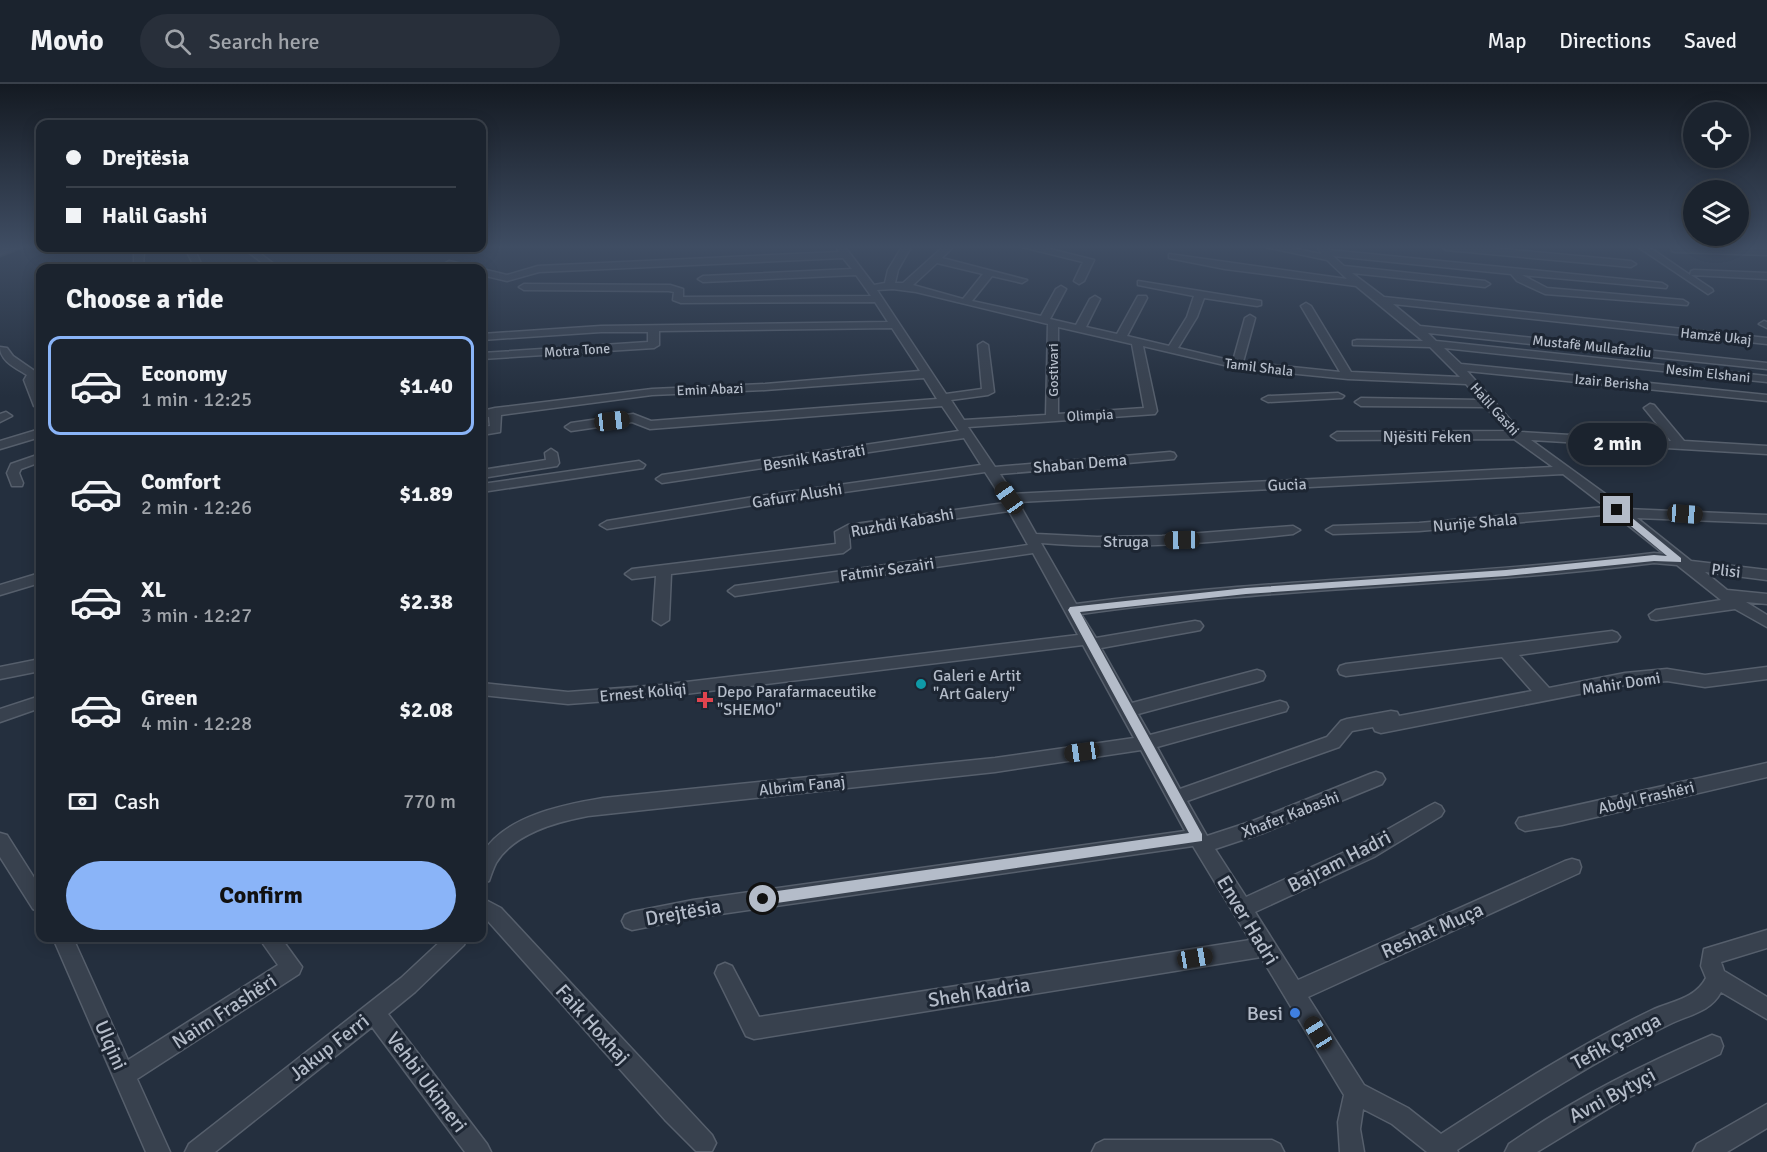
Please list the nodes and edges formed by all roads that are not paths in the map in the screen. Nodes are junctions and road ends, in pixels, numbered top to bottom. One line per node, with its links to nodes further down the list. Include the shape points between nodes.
1 (677, 297): 10 (street, via 681,300)
2 (948, 297): 13 (street, Tamil Shala)
3 (970, 297): 13 (street)
4 (1058, 297): 18 (street)
5 (1199, 297): 31 (street, via 1192,317)
6 (1218, 297): 14 (street)
7 (1377, 297): 12 (street, Halil Gashi)
8 (1612, 297): 15 (street)
9 (1142, 298): 24 (street)
10 (878, 299): 19 (street, Enver Hadri)
11 (1095, 299): 21 (street)
12 (1380, 299): 22 (street, Halil Gashi); 25 (street, Hamzë Ukaj)
13 (966, 302): 18 (street, Tamil Shala)
14 (1257, 303)
15 (1683, 303)
16 (1306, 306): 39 (street)
17 (1250, 318): 33 (street)
18 (1049, 322): 21 (street, Tamil Shala); 53 (street, Gostivari, via 1054,377)
19 (895, 325): 20 (street); 38 (street, Enver Hadri)
20 (653, 328): 23 (street); 32 (street, Motra Tone, via 654,345)
21 (1079, 329): 24 (street, Tamil Shala)
22 (1416, 329): 28 (street, Halil Gashi); 34 (street, Mustafë Mullafazliu)
23 (486, 337)
24 (1120, 339): 26 (street, Tamil Shala)
25 (1767, 341)
26 (1137, 343): 31 (street, Tamil Shala); 53 (street, Olimpia, via 1151,411)
27 (1357, 343): 28 (street, Nesim Elshani)
28 (1434, 344): 35 (street, Halil Gashi); 40 (street, Nesim Elshani)
29 (983, 345): 47 (street, via 988,392)
30 (3, 350): 36 (street, via 9,358)
31 (1171, 351): 33 (street, Tamil Shala)
32 (486, 356)
33 (1237, 365): 42 (street, Tamil Shala)
34 (1767, 366)
35 (1457, 367): 41 (street, Halil Gashi); 45 (street, Izair Berisha)
36 (36, 372)
37 (36, 374): 43 (street, via 30,380)
38 (926, 374): 47 (street, Enver Hadri); 51 (street, Emin Abazi, via 652,392)
39 (1348, 376): 41 (street, Tamil Shala); 42 (street, Tamil Shala)
40 (1767, 379)
41 (1471, 381): 49 (street, Halil Gashi)
42 (1295, 385): 44 (street, Tamil Shala); 46 (street, Tamil Shala)
43 (36, 396)
44 (1338, 396)
45 (1767, 398)
46 (1268, 399)
47 (943, 400): 54 (street, via 650,425 633,418); 55 (street, Enver Hadri)
48 (1361, 402): 49 (street)
49 (1491, 404): 58 (street, Halil Gashi)
50 (1650, 408): 61 (street)
51 (495, 412): 52 (street, Emin Abazi); 56 (street, via 496,429)
52 (486, 413)
53 (1052, 417): 55 (street, Olimpia)
54 (571, 427)
55 (963, 429): 67 (street, Enver Hadri); 70 (street, Besnik Kastrati)
56 (486, 430)
57 (36, 434): 60 (street)
58 (1517, 435): 59 (street, Njësiti Feken); 61 (street, Njësiti Feken); 68 (street, Halil Gashi)
59 (1337, 436)
60 (0, 445)
61 (1681, 445): 62 (street, Njësiti Feken)
62 (1767, 450)
63 (551, 453): 69 (street, via 553,463)
64 (1170, 456): 67 (street, Shaban Dema)
65 (36, 459): 71 (street, via 15,467)
66 (639, 465): 72 (street)
67 (990, 470): 73 (street, Enver Hadri); 76 (street, Gafurr Alushi, via 782,496)
68 (1565, 470): 73 (street, Gucia); 74 (street, Halil Gashi)
69 (486, 473)
70 (662, 479)
71 (17, 483)
72 (486, 487)
73 (1011, 502): 79 (street, Enver Hadri); 81 (street, Ruzhdi Kabashi, via 848,529 842,532 843,548)
74 (1618, 511): 75 (street, Nurije Shala); 78 (street, Nurije Shala); 80 (street, Halil Gashi)
75 (1767, 519)
76 (607, 525)
77 (1293, 530): 79 (street, Struga, via 1182,540)
78 (1332, 530)
79 (1036, 543): 86 (street, Fatmir Sezairi); 90 (street, Enver Hadri)
80 (1681, 562): 83 (street, Plisi); 87 (street, Halil Gashi); 90 (street, Plisi, via 1654,558 1506,573 1246,591)
81 (664, 570): 82 (street, Ruzhdi Kabashi); 92 (street)
82 (632, 574)
83 (1767, 574)
84 (36, 579): 85 (street)
85 (0, 590)
86 (735, 591)
87 (1724, 595): 88 (street); 89 (street, Halil Gashi)
88 (1767, 598)
89 (1738, 603): 91 (street); 93 (street, Halil Gashi)
90 (1073, 610): 96 (street, Enver Hadri)
91 (1656, 615)
92 (661, 620)
93 (1767, 622)
94 (1194, 626): 96 (street)
95 (1612, 637): 97 (street)
96 (1090, 642): 103 (street, Ernest Koliqi, via 661,691 568,698); 108 (street, Enver Hadri)
97 (1506, 651): 99 (street); 104 (street)
98 (36, 666): 101 (street)
99 (1346, 670)
100 (1767, 673): 104 (street, Mahir Domi, via 1705,681 1667,675 1625,679)
101 (0, 674)
102 (1257, 676): 108 (street)
103 (486, 689)
104 (1546, 695): 110 (street, Mahir Domi)
105 (1461, 702): 114 (street, via 1347,726 1333,742)
106 (36, 703): 109 (street)
107 (1280, 706): 111 (street)
108 (1128, 710): 111 (street, Enver Hadri)
109 (0, 716)
110 (1381, 726)
111 (1146, 743): 114 (street, Enver Hadri); 119 (street, Albrim Fanaj, via 996,765 564,812 506,841)
112 (1767, 770): 116 (street, Abdyl Frashëri)
113 (1376, 780): 117 (street, Xhafer Kabashi, via 1257,827)
114 (1176, 798): 117 (street, Enver Hadri)
115 (1435, 811): 123 (street, Bajram Hadri, via 1367,851)
116 (1525, 823)
117 (1200, 841): 123 (street, Enver Hadri); 124 (street, Drejtësia, via 693,909)
118 (0, 842): 121 (street)
119 (486, 866)
120 (1572, 867): 132 (street, Reshat Muça)
121 (36, 897)
122 (486, 909): 139 (street, Faik Hoxhaj)
123 (1242, 909): 129 (street, Enver Hadri)
124 (632, 921)
125 (1767, 939): 131 (street, via 1711,956)
126 (65, 942): 136 (street, Ulqini)
127 (272, 942): 136 (street, Naim Frashëri, via 292,967)
128 (451, 942): 134 (street, Jakup Ferri, via 408,985)
129 (1265, 947): 130 (street, Sheh Kadria, via 754,1028); 132 (street, Enver Hadri)
130 (724, 973)
131 (1717, 978): 133 (street); 140 (street, Tefik Çanga, via 1702,1001 1666,1014 1526,1091)
132 (1293, 993): 137 (street, Enver Hadri)
133 (1767, 1009)
134 (374, 1011): 142 (street, Jakup Ferri); 143 (street, Vehbi Ukimeri)
135 (1712, 1046): 147 (street, Avni Bytyçi, via 1637,1079 1550,1128)
136 (123, 1075): 141 (street, Ulqini)
137 (1356, 1093): 140 (street, via 1400,1116); 146 (street, via 1348,1119)
138 (1767, 1115): 148 (street)
139 (704, 1143)
140 (1443, 1150)
141 (158, 1152)
142 (197, 1152)
143 (479, 1152)
144 (1104, 1152): 145 (street)
145 (1272, 1152)
146 (1352, 1152)
147 (1517, 1152)
148 (1705, 1152)

